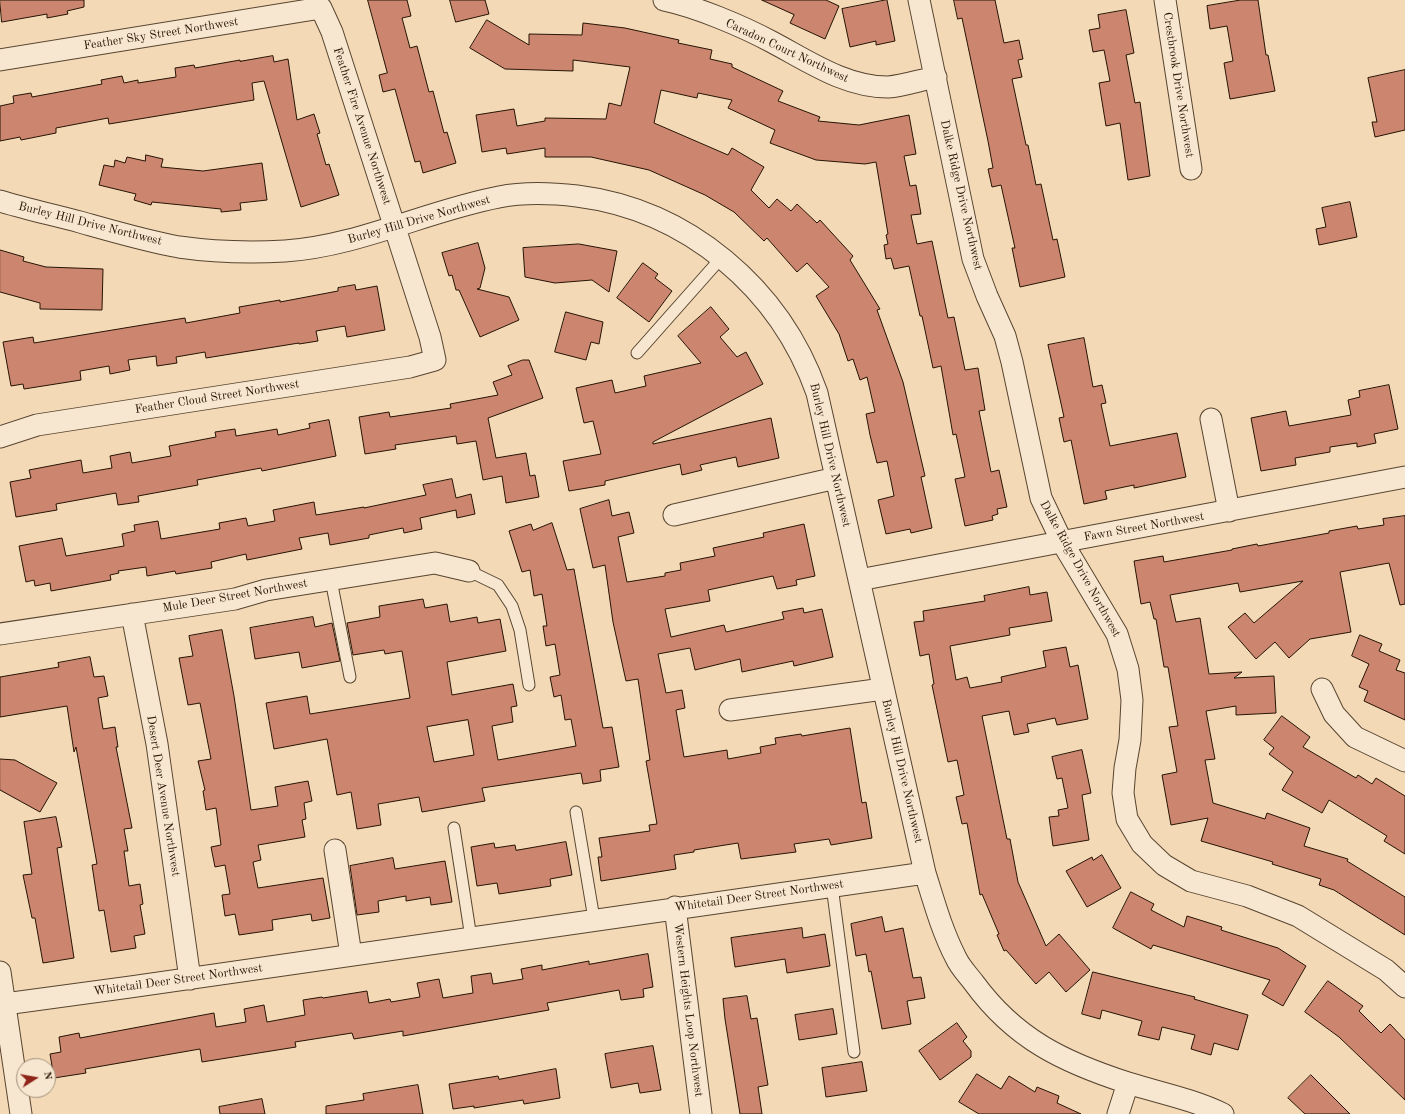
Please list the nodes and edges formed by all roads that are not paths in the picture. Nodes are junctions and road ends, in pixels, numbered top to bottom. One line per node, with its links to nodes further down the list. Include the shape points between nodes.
1 (664, 0): 6 (street, Caradon Court Northwest, via 714,16 771,41 850,82 888,87)
2 (919, 0): 6 (street, Dalke Ridge Drive Northwest)
3 (1165, 0): 7 (street, Crestbrook Drive Northwest)
4 (321, 8): 5 (street, Feather Sky Street Northwest); 9 (street, Feather Fire Avenue Northwest, via 332,32)
5 (0, 60)
6 (936, 77): 19 (street, Dalke Ridge Drive Northwest, via 973,259 1012,362 1041,498)
7 (1191, 169)
8 (0, 201): 9 (street, Burley Hill Drive Northwest, via 177,246 221,251 287,250 319,246 355,239)
9 (394, 227): 10 (street, Burley Hill Drive Northwest, via 501,197 557,194 608,201 643,212 690,235); 12 (street, Feather Fire Avenue Northwest)
10 (722, 257): 11 (lane); 16 (street, Burley Hill Drive Northwest, via 747,279 765,300 808,367 824,419)
11 (637, 353)
12 (435, 360): 14 (street, Feather Cloud Street Northwest, via 410,367 37,425)
13 (1211, 419): 17 (street)
14 (0, 437)
15 (1405, 477): 17 (street, Fawn Street Northwest)
16 (836, 478): 18 (street); 22 (street, Burley Hill Drive Northwest)
17 (1229, 511): 19 (street, Fawn Street Northwest)
18 (674, 515)
19 (1062, 542): 22 (street, Fawn Street Northwest); 42 (street, Dalke Ridge Drive Northwest, via 1117,634 1128,669 1132,700 1123,793 1127,819 1142,844 1164,865 1191,881 1247,896 1298,916 1386,970)
20 (469, 571): 21 (street, Mule Deer Street Northwest, via 435,563); 26 (lane, via 498,585 512,606 520,630)
21 (331, 580): 23 (street, Mule Deer Street Northwest, via 266,590 235,599); 25 (lane)
22 (859, 580): 27 (street, Burley Hill Drive Northwest)
23 (132, 614): 24 (street, Mule Deer Street Northwest); 41 (street, Desert Deer Avenue Northwest, via 157,744)
24 (0, 634)
25 (350, 677)
26 (529, 685)
27 (883, 689): 29 (street); 34 (street, Burley Hill Drive Northwest)
28 (1322, 689): 30 (street, via 1334,714 1355,737)
29 (730, 710)
30 (1405, 761)
31 (576, 812): 37 (lane)
32 (454, 828): 38 (lane)
33 (335, 850): 39 (street)
34 (925, 873): 35 (street, Whitetail Deer Street Northwest); 45 (street, Burley Hill Drive Northwest, via 939,920 956,959 987,1000 1008,1022 1037,1045 1064,1059)
35 (832, 886): 36 (street, Whitetail Deer Street Northwest); 44 (lane)
36 (675, 907): 37 (street, Whitetail Deer Street Northwest); 47 (street, Western Heights Loop Northwest)
37 (594, 919): 38 (street, Whitetail Deer Street Northwest)
38 (471, 938): 39 (street, Whitetail Deer Street Northwest)
39 (351, 955): 41 (street, Whitetail Deer Street Northwest)
40 (0, 972): 43 (street)
41 (190, 979): 43 (street, Whitetail Deer Street Northwest)
42 (1405, 987)
43 (5, 1004): 46 (street)
44 (854, 1052)
45 (1128, 1083): 48 (street); 49 (street, Burley Hill Drive Northwest, via 1200,1103)
46 (21, 1114)
47 (701, 1114)
48 (1118, 1114)
49 (1223, 1114)

